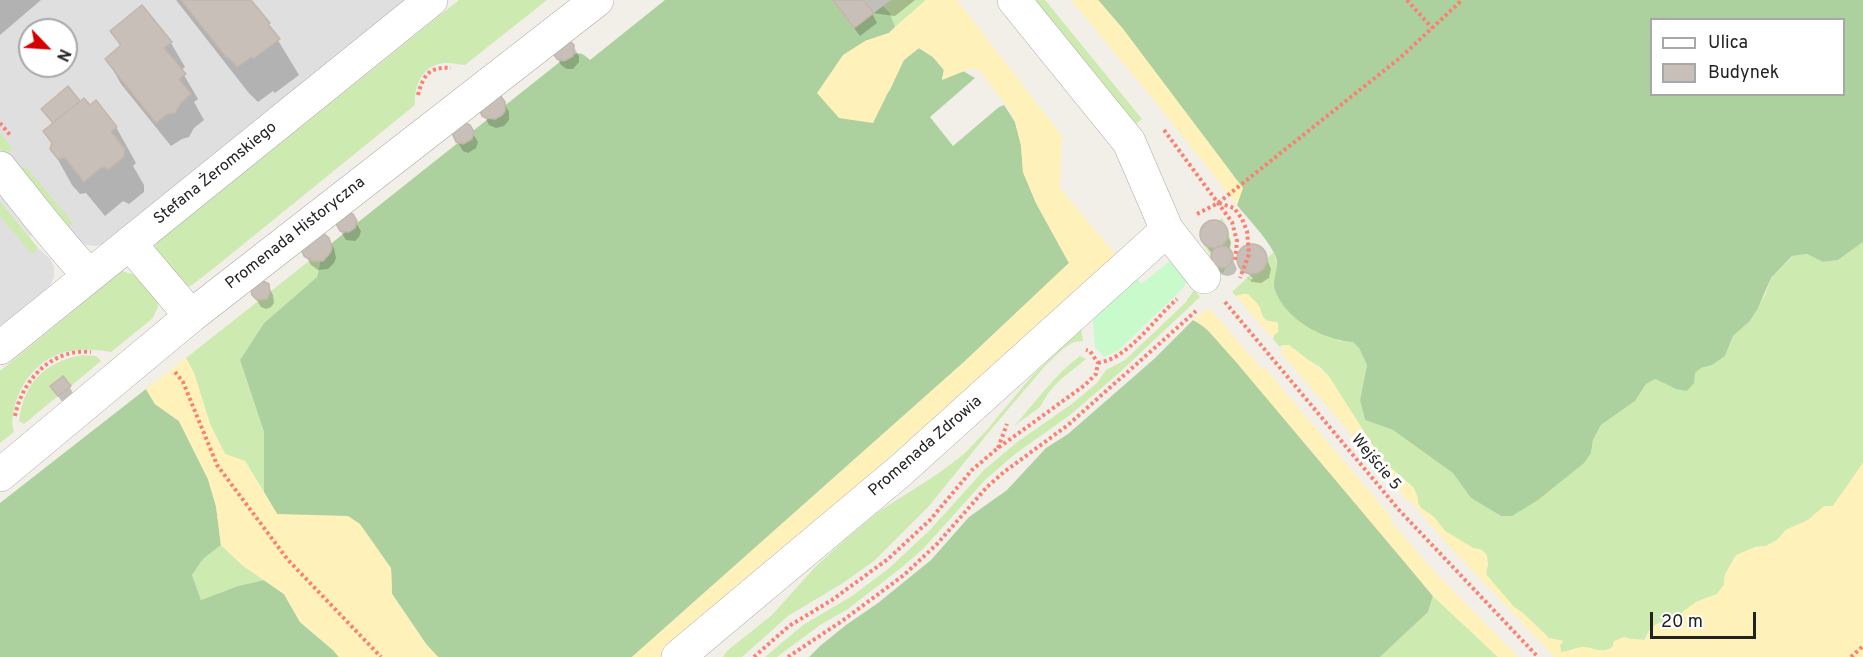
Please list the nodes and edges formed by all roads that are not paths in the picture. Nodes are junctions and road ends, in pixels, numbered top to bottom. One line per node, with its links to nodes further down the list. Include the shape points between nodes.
1 (431, 0): 6 (street, Stefana Żeromskiego)
2 (597, 0): 9 (street, Promenada Historyczna)
3 (1014, 0): 5 (street, via 1129,142)
4 (0, 168): 7 (street, via 62,248)
5 (1167, 230): 8 (street); 12 (street, Promenada Zdrowia, via 900,471)
6 (130, 244): 7 (street, Stefana Żeromskiego); 9 (street)
7 (89, 275): 10 (street, Stefana Żeromskiego)
8 (1210, 284)
9 (191, 316): 11 (street, Promenada Historyczna)
10 (0, 348)
11 (0, 476)
12 (678, 657)

